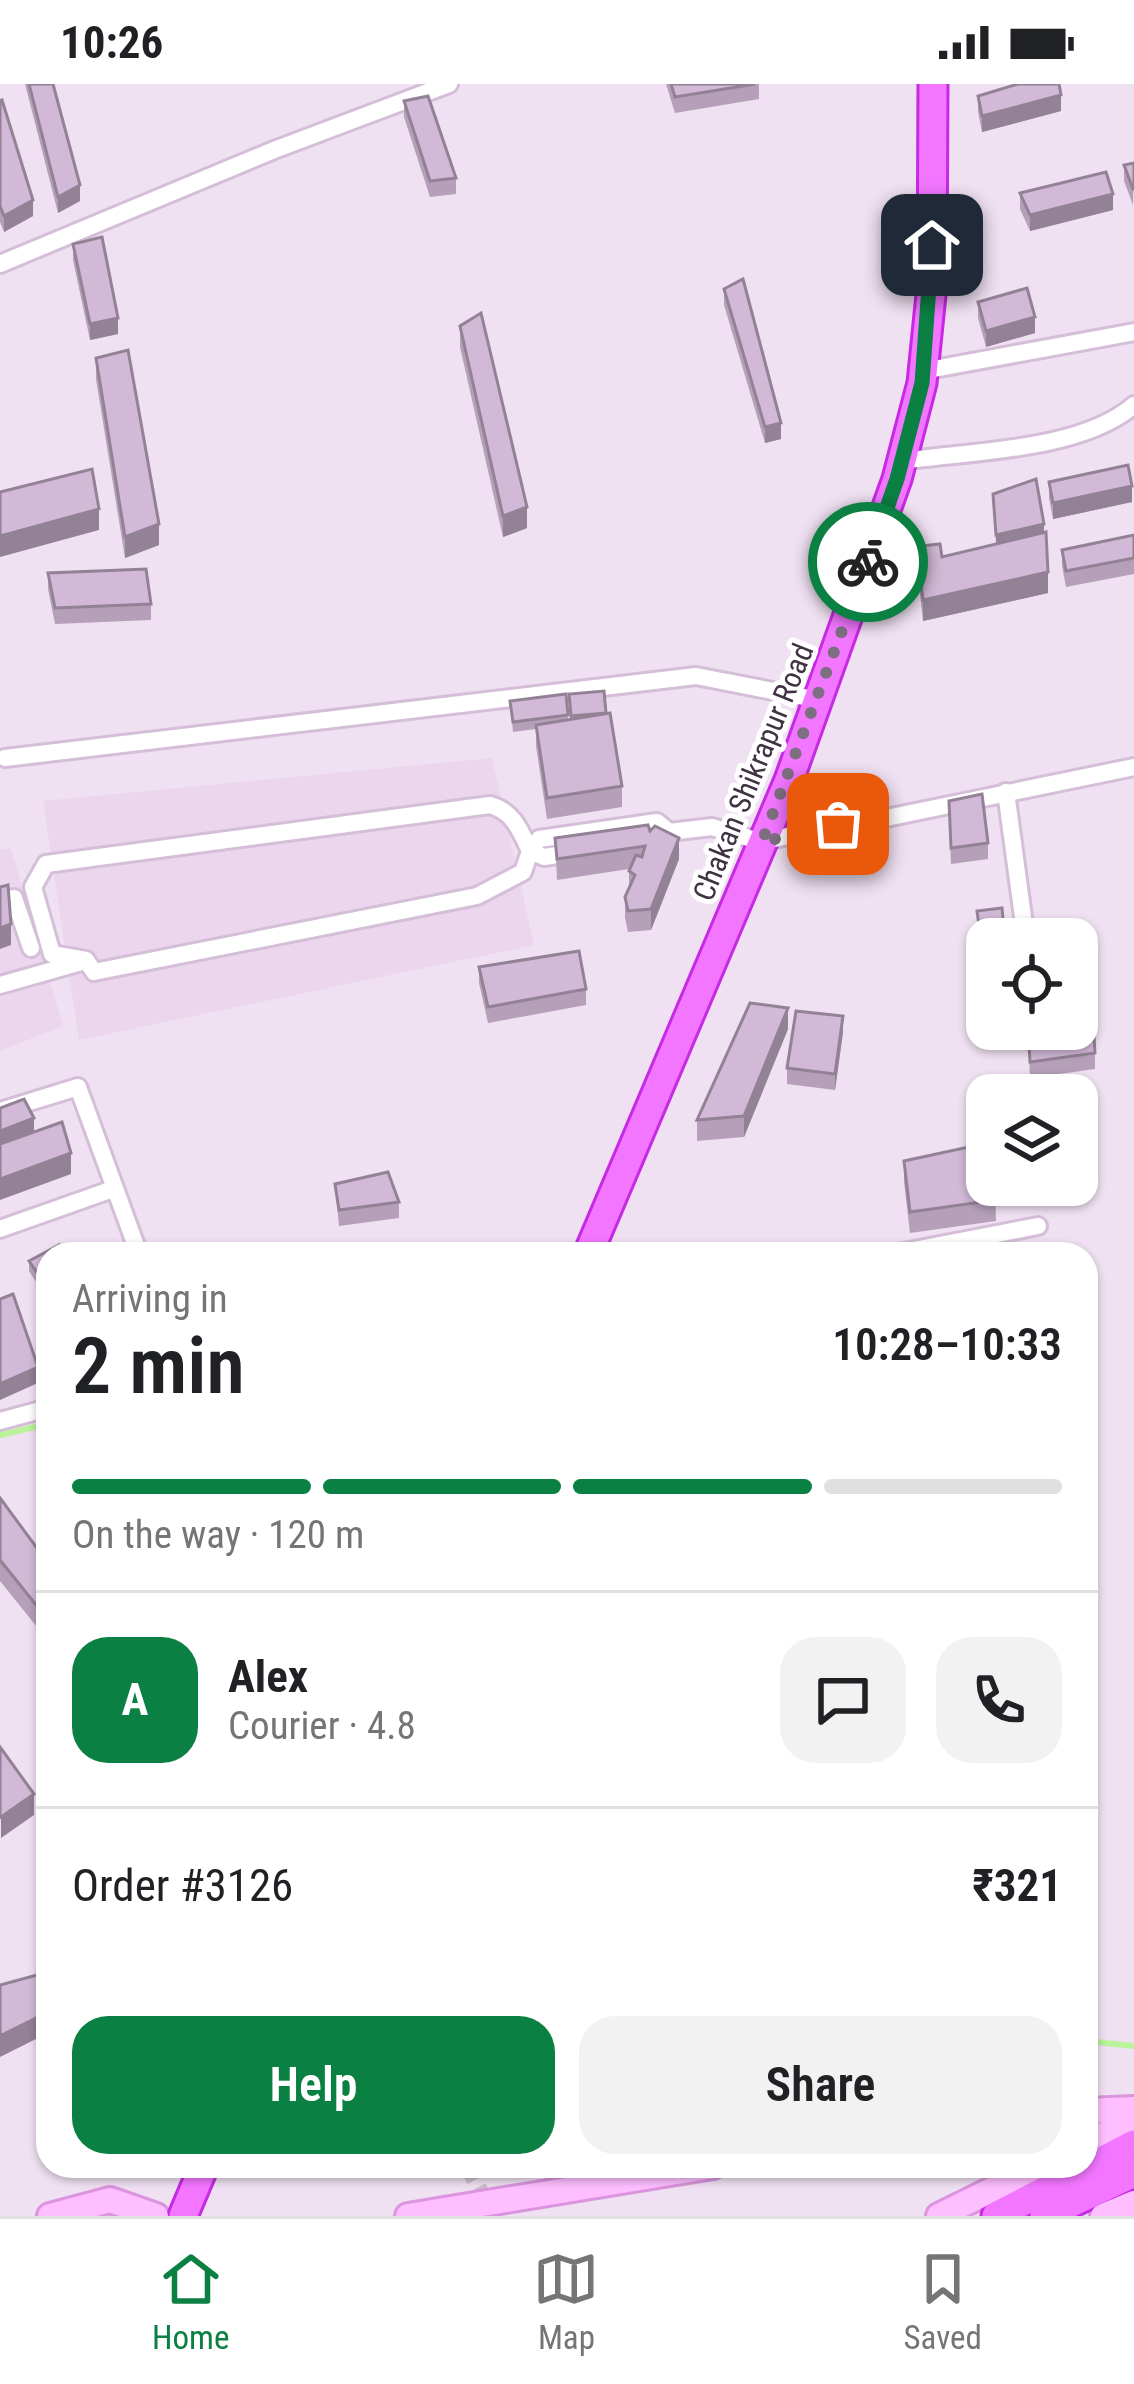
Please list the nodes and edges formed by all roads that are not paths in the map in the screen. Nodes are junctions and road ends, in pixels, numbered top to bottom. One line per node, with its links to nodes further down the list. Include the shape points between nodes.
1 (449, 84): 3 (street)
2 (933, 84): 5 (highway, Chakan Shikrapur Road)
3 (0, 264)
4 (1134, 332): 5 (street)
5 (923, 371): 7 (highway, Chakan Shikrapur Road)
6 (1134, 405): 7 (street, via 1074,437)
7 (902, 461): 8 (highway, Chakan Shikrapur Road)
8 (819, 700): 9 (street, via 696,676); 12 (highway, Chakan Shikrapur Road)
9 (5, 758)
10 (1134, 767): 11 (street)
11 (1006, 792): 12 (street); 15 (street)
12 (762, 842): 13 (street, via 712,827 544,857); 24 (highway, Chakan Shikrapur Road)
13 (530, 851): 17 (street, via 523,872 476,896 94,972); 17 (street, via 516,822 490,805 46,864 32,887 52,955)
14 (0, 902): 16 (street, via 14,898)
15 (1023, 918)
16 (31, 947)
17 (86, 960): 18 (street)
18 (0, 985)
19 (0, 1111): 20 (street, via 77,1087)
20 (113, 1189): 22 (street); 23 (street)
21 (1038, 1226): 25 (street)
22 (0, 1229)
23 (134, 1242)
24 (593, 1242)
25 (955, 1242)
26 (36, 1411): 27 (street)
27 (0, 1421)
28 (1134, 2109): 29 (main road)
29 (1098, 2110)
30 (1134, 2120): 31 (main road)
31 (1098, 2137)
32 (1134, 2144): 33 (highway)
33 (1098, 2163)
34 (1134, 2173): 46 (highway)
35 (199, 2178): 42 (highway)
36 (640, 2178): 43 (main road)
37 (1016, 2178): 44 (main road)
38 (1069, 2178): 45 (highway)
39 (1134, 2203): 47 (main road)
40 (50, 2216): 41 (main road, via 110,2200)
41 (156, 2216)
42 (183, 2216)
43 (408, 2216)
44 (939, 2216)
45 (996, 2216)
46 (1044, 2216)
47 (1103, 2216)

